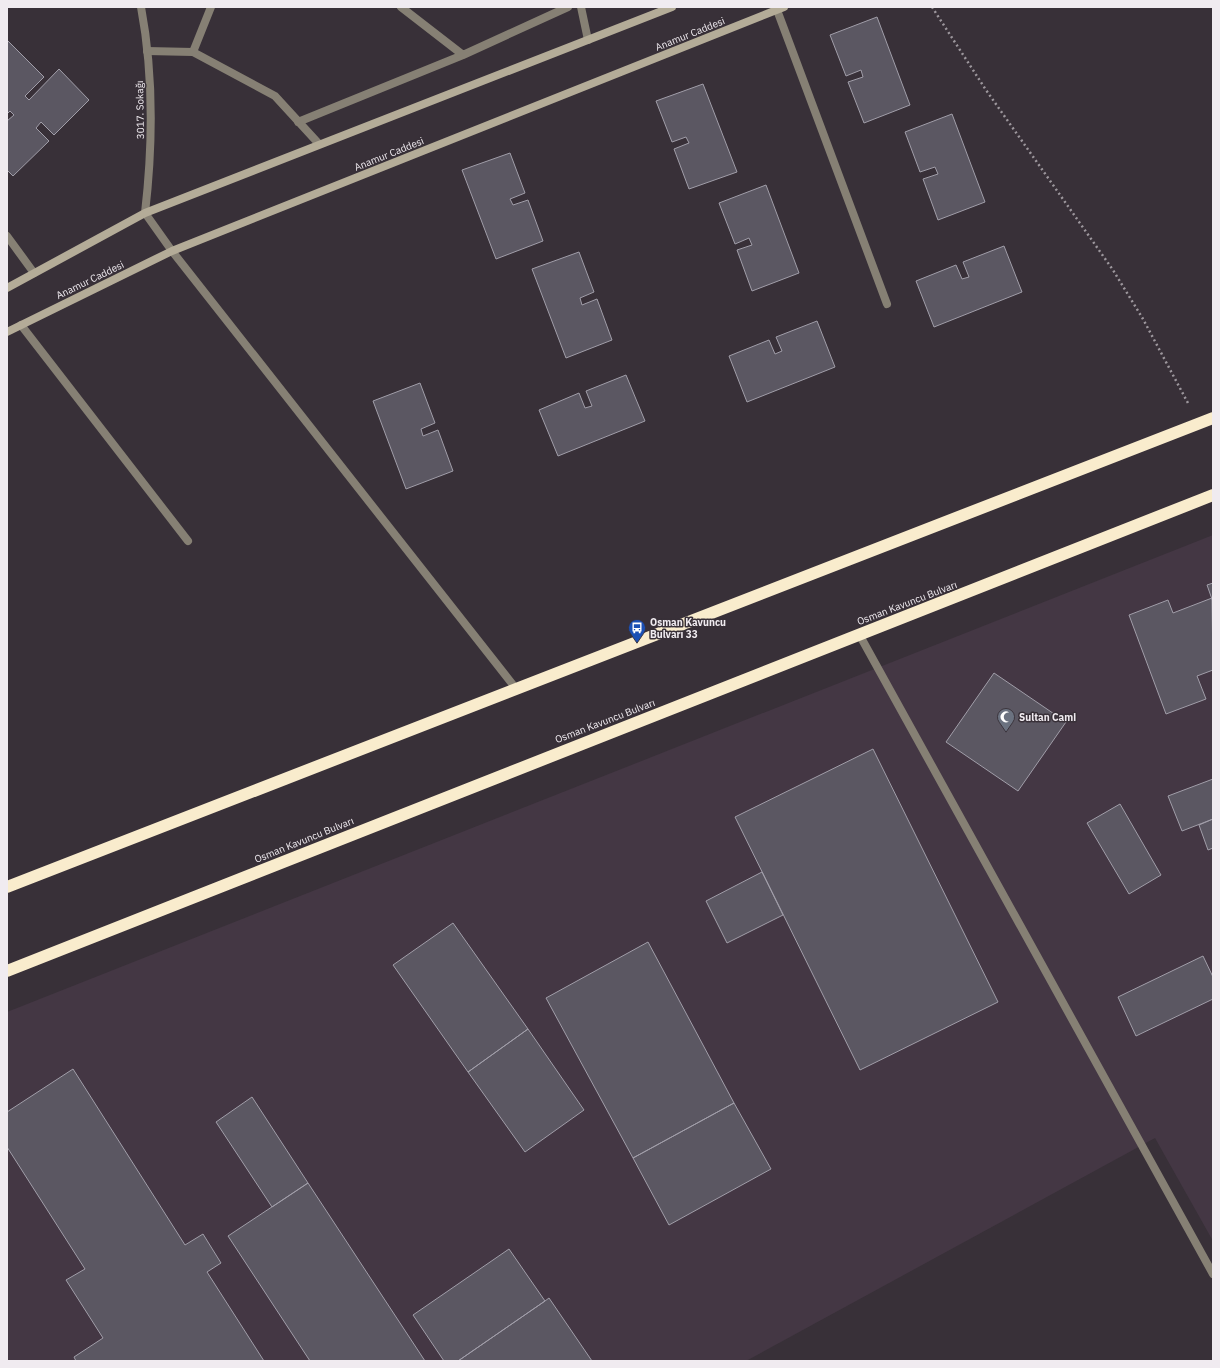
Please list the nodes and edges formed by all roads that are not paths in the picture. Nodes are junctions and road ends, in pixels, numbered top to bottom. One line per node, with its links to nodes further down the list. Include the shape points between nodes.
1 (141, 7): 9 (street, 3017. Sokağı)
2 (211, 7): 10 (street)
3 (401, 7): 11 (street)
4 (568, 7): 11 (street)
5 (581, 7): 8 (street)
6 (672, 7): 8 (street)
7 (780, 8): 16 (street, Anamur Caddesi); 19 (street)
8 (588, 40): 13 (street)
9 (147, 51): 10 (street); 14 (street, 3017. Sokağı, via 152,122)
10 (194, 52): 12 (street, via 275,96)
11 (463, 55): 12 (street)
12 (298, 122): 13 (street)
13 (319, 144): 14 (street)
14 (145, 213): 16 (street); 17 (street)
15 (7, 236): 17 (street)
16 (172, 251): 20 (street, Anamur Caddesi); 26 (street)
17 (34, 273): 18 (street)
18 (7, 288)
19 (887, 304)
20 (21, 325): 21 (street, Anamur Caddesi); 24 (street)
21 (7, 332)
22 (1213, 418): 26 (highway)
23 (1213, 495): 25 (highway, Osman Kavuncu Bulvarı)
24 (188, 541)
25 (859, 634): 28 (highway, Osman Kavuncu Bulvarı); 29 (street)
26 (517, 690): 27 (highway)
27 (7, 887)
28 (7, 971)
29 (1213, 1274)

